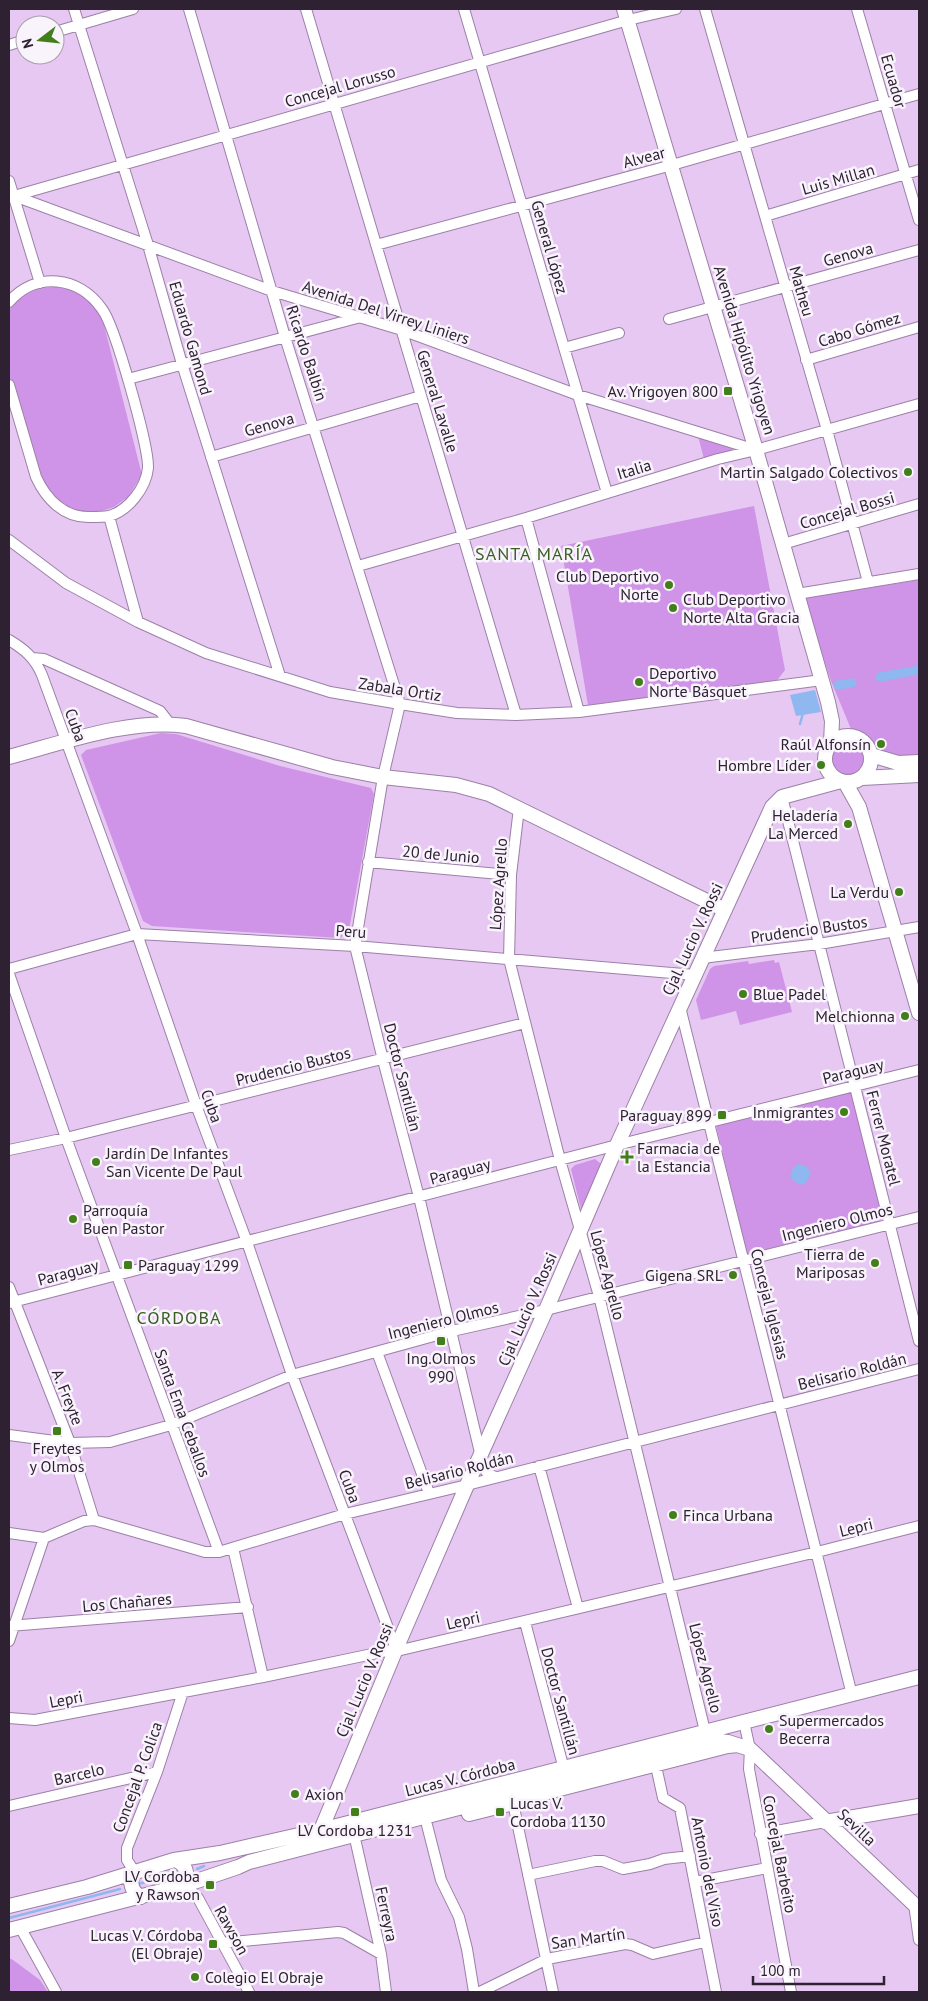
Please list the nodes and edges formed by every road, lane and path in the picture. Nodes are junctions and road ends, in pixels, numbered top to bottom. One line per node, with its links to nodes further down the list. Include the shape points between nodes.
1 (74, 9): 10 (street, Eduardo Gamond)
2 (133, 9): 10 (street)
3 (188, 9): 16 (street, Ricardo Balbín)
4 (306, 9): 14 (street, General Lavalle)
5 (464, 9): 12 (street, General López)
6 (676, 9): 9 (street, Concejal Lorusso)
7 (705, 9): 17 (street, Matheu)
8 (857, 9): 15 (street, Ecuador)
9 (626, 15): 12 (street, Concejal Lorusso); 19 (main road, Avenida Hipólito Yrigoyen)
10 (79, 25): 11 (street); 18 (street, Eduardo Gamond)
11 (65, 29)
12 (480, 63): 14 (street, Concejal Lorusso); 24 (street, General López)
13 (919, 94): 15 (street, Alvear)
14 (334, 103): 16 (street, Concejal Lorusso); 28 (street, General Lavalle)
15 (885, 104): 17 (street, Alvear); 21 (street, Ecuador)
16 (226, 135): 18 (street, Concejal Lorusso); 32 (street, Ricardo Balbín)
17 (744, 143): 19 (street, Alvear); 25 (street, Matheu)
18 (123, 165): 23 (street, Concejal Lorusso); 27 (street, Eduardo Gamond)
19 (672, 165): 24 (street, Alvear); 34 (main road, Avenida Hipólito Yrigoyen)
20 (919, 170): 21 (street, Luis Millan)
21 (906, 174): 25 (street, Luis Millan); 26 (street, Ecuador)
22 (9, 181): 23 (street)
23 (11, 195): 27 (street, Avenida Del Virrey Liniers); 30 (street)
24 (522, 206): 28 (street, Alvear); 41 (street, General López)
25 (765, 216): 31 (street, Matheu)
26 (919, 220)
27 (148, 245): 32 (street, Avenida Del Virrey Liniers); 43 (street, Eduardo Gamond)
28 (376, 245): 38 (street, General Lavalle)
29 (919, 250): 31 (street, Genova)
30 (40, 283): 33 (street, via 20,290); 44 (street, via 55,280 70,283 96,301 104,310)
31 (785, 287): 34 (street, Genova); 42 (street, Matheu)
32 (272, 291): 35 (street, Avenida Del Virrey Liniers); 40 (street, Ricardo Balbín)
33 (9, 302)
34 (714, 307): 36 (street, Genova); 52 (main road, Avenida Hipólito Yrigoyen)
35 (358, 318): 38 (street, Avenida Del Virrey Liniers); 40 (street)
36 (669, 320)
37 (919, 327): 42 (street, Cabo Gómez)
38 (402, 330): 46 (street, Avenida Del Virrey Liniers); 47 (street, General Lavalle)
39 (619, 333): 41 (street)
40 (285, 337): 43 (street); 50 (street, Ricardo Balbín)
41 (564, 348): 46 (street, General López)
42 (806, 360): 51 (street, Matheu)
43 (182, 364): 44 (street); 53 (street, Eduardo Gamond)
44 (128, 379): 56 (street, via 148,469 144,482 128,506)
45 (9, 385): 49 (street)
46 (578, 395): 52 (street, Avenida Del Virrey Liniers); 54 (street, General López)
47 (421, 396): 50 (street, Genova); 59 (street, General Lavalle)
48 (919, 404): 51 (street, Italia)
49 (13, 416): 56 (street, via 36,477 52,502 67,512 87,517)
50 (315, 427): 53 (street, Genova); 62 (street, Ricardo Balbín)
51 (827, 430): 52 (street, Italia); 58 (street, Matheu)
52 (756, 450): 54 (street, Italia); 61 (main road, Avenida Hipólito Yrigoyen)
53 (211, 456): 69 (street, Eduardo Gamond)
54 (606, 493): 57 (street, Italia)
55 (919, 504): 58 (street, Concejal Bossi)
56 (109, 516): 66 (street)
57 (526, 518): 59 (street, Italia); 73 (street)
58 (852, 524): 61 (street, Concejal Bossi); 64 (street, Matheu)
59 (463, 536): 62 (street, Italia); 74 (street, General Lavalle)
60 (9, 540): 66 (street, Zabala Ortiz, via 66,583)
61 (783, 544): 65 (main road, Avenida Hipólito Yrigoyen)
62 (358, 566): 72 (street, Ricardo Balbín)
63 (919, 574): 64 (street)
64 (868, 582): 65 (street)
65 (797, 594): 70 (main road, Avenida Hipólito Yrigoyen)
66 (138, 622): 69 (street, Zabala Ortiz, via 206,653)
67 (9, 640): 68 (street)
68 (32, 658): 75 (street, via 44,659 160,711); 77 (street, Cuba, via 42,675)
69 (280, 676): 72 (street, Zabala Ortiz, via 330,692)
70 (822, 680): 71 (main road, Avenida Hipólito Yrigoyen); 73 (street, Zabala Ortiz)
71 (828, 702): 76 (main road, Avenida Hipólito Yrigoyen); 78 (main road, Avenida Hipólito Yrigoyen, via 832,721)
72 (400, 704): 74 (street, Zabala Ortiz, via 458,713); 84 (street, Doctor Santillán)
73 (579, 712): 74 (street, Zabala Ortiz)
74 (516, 715)
75 (170, 724): 77 (main road, via 145,725); 84 (main road, via 332,767)
76 (848, 736): 78 (main road); 79 (main road, via 861,740)
77 (66, 742): 80 (main road); 93 (street, Cuba)
78 (831, 743): 82 (main road, via 826,752)
79 (870, 755): 81 (main road, via 898,763); 85 (main road, via 869,769)
80 (9, 757)
81 (919, 762)
82 (826, 767): 85 (main road, via 832,776); 86 (main road, via 812,784)
83 (919, 775): 85 (main road)
84 (383, 777): 87 (main road, via 456,785 489,794); 88 (street, Doctor Santillán)
85 (852, 780): 86 (main road); 92 (main road)
86 (788, 795): 90 (main road, Cjal. Lucio V. Rossi, via 772,807); 94 (street, Ferrer Moratel)
87 (519, 808): 89 (street, López Agrello); 90 (main road)
88 (368, 862): 89 (street, 20 de Junio); 95 (street, Doctor Santillán)
89 (511, 875): 97 (street, López Agrello)
90 (725, 910): 96 (main road, Cjal. Lucio V. Rossi)
91 (919, 927): 92 (street, Prudencio Bustos)
92 (896, 931): 94 (street, Prudencio Bustos); 102 (main road)
93 (137, 934): 95 (street, Peru); 98 (street, Peru); 107 (street, Cuba)
94 (819, 944): 96 (street, Prudencio Bustos); 106 (street, Ferrer Moratel)
95 (355, 946): 97 (street, Peru); 104 (street, Doctor Santillán)
96 (702, 958): 100 (main road, Cjal. Lucio V. Rossi)
97 (509, 959): 100 (street, Peru); 103 (street, López Agrello)
98 (9, 969)
99 (9, 974): 109 (street, Santa Ema Ceballos)
100 (695, 975): 101 (main road, Cjal. Lucio V. Rossi)
101 (680, 1007): 108 (street, Concejal Iglesias); 110 (main road, Cjal. Lucio V. Rossi)
102 (919, 1012)
103 (525, 1023): 104 (street, Prudencio Bustos); 112 (street, López Agrello)
104 (382, 1060): 107 (street, Prudencio Bustos); 113 (street, Doctor Santillán)
105 (919, 1070): 106 (street, Paraguay)
106 (856, 1085): 108 (street, Paraguay); 115 (street, Ferrer Moratel)
107 (196, 1106): 109 (street, Prudencio Bustos); 117 (street, Cuba)
108 (708, 1124): 110 (street, Paraguay); 118 (street, Concejal Iglesias)
109 (66, 1138): 111 (street, Prudencio Bustos); 119 (street, Santa Ema Ceballos)
110 (617, 1145): 112 (street, Paraguay); 116 (main road, Cjal. Lucio V. Rossi)
111 (9, 1150)
112 (560, 1160): 113 (street, Paraguay); 116 (street, López Agrello)
113 (419, 1197): 117 (street, Paraguay); 124 (street, Doctor Santillán)
114 (919, 1217): 115 (street, Ingeniero Olmos)
115 (890, 1225): 118 (street, Ingeniero Olmos); 125 (street, Ferrer Moratel)
116 (580, 1232): 121 (street, López Agrello); 123 (main road, Cjal. Lucio V. Rossi)
117 (247, 1242): 119 (street, Paraguay); 128 (street, Cuba)
118 (744, 1261): 121 (street, Ingeniero Olmos); 129 (street, Concejal Iglesias)
119 (116, 1274): 122 (street, Paraguay); 130 (street, Santa Ema Ceballos)
120 (9, 1287): 122 (street, A. Freyte)
121 (599, 1296): 123 (street, Ingeniero Olmos); 132 (street, López Agrello)
122 (11, 1302): 133 (street, A. Freyte)
123 (546, 1310): 124 (street, Ingeniero Olmos); 134 (main road, Cjal. Lucio V. Rossi)
124 (452, 1331): 126 (street, Ingeniero Olmos); 134 (street, Doctor Santillán)
125 (919, 1341)
126 (377, 1352): 128 (street, Ingeniero Olmos); 138 (street)
127 (919, 1369): 129 (street, Belisario Roldán)
128 (292, 1375): 130 (street, Ingeniero Olmos); 139 (street, Cuba)
129 (779, 1405): 132 (street, Belisario Roldán); 146 (street, Concejal Iglesias)
130 (171, 1425): 133 (street, Ingeniero Olmos, via 110,1442); 145 (street, Santa Ema Ceballos)
131 (9, 1435): 133 (street, Ingeniero Olmos)
132 (635, 1442): 135 (street, Belisario Roldán); 147 (street, López Agrello)
133 (70, 1443): 140 (street, A. Freyte)
134 (481, 1454): 136 (street, Doctor Santillán, via 487,1473); 137 (main road, Cjal. Lucio V. Rossi)
135 (539, 1466): 136 (street, Belisario Roldán); 149 (street)
136 (495, 1477): 137 (street, Belisario Roldán)
137 (467, 1485): 138 (street, Belisario Roldán); 153 (main road, Cjal. Lucio V. Rossi)
138 (429, 1493): 139 (street, Belisario Roldán)
139 (345, 1514): 144 (street, Belisario Roldán); 153 (street, Cuba)
140 (94, 1520): 143 (street); 145 (street, Belisario Roldán, via 205,1552)
141 (919, 1526): 146 (street, Lepri)
142 (9, 1533): 143 (street)
143 (44, 1538): 151 (street)
144 (234, 1548): 145 (street, Belisario Roldán); 148 (street)
145 (219, 1552)
146 (817, 1552): 147 (street, Lepri); 157 (street, Concejal Iglesias)
147 (670, 1587): 149 (street, Lepri); 160 (street, López Agrello)
148 (248, 1607): 151 (street, Los Chañares); 154 (street)
149 (578, 1608): 150 (street, Lepri)
150 (525, 1622): 153 (street, Lepri); 165 (street, Doctor Santillán)
151 (11, 1626): 152 (street)
152 (9, 1641)
153 (396, 1649): 154 (street, Lepri); 172 (main road, Cjal. Lucio V. Rossi)
154 (263, 1677): 156 (street, Lepri)
155 (919, 1677): 157 (main road, Lucas V. Córdoba)
156 (183, 1692): 158 (street, Lepri, via 34,1720); 164 (street, Concejal P. Colica)
157 (852, 1695): 159 (main road, Lucas V. Córdoba)
158 (9, 1718)
159 (744, 1722): 160 (main road, Lucas V. Córdoba); 162 (street, Concejal Barbeito)
160 (706, 1731): 161 (street, López Agrello); 165 (main road, Lucas V. Córdoba)
161 (718, 1741): 162 (main road, Lucas V. Córdoba); 165 (main road, Lucas V. Córdoba)
162 (750, 1749): 163 (street, via 728,1748); 169 (main road, Sevilla); 171 (street, Concejal Barbeito, via 749,1769)
163 (656, 1766): 165 (street); 174 (street, Antonio del Viso, via 663,1798 680,1808)
164 (157, 1772): 167 (street, Barcelo); 178 (street, Concejal P. Colica, via 127,1848 127,1860)
165 (566, 1779): 166 (street); 172 (main road, Lucas V. Córdoba)
166 (513, 1803): 170 (main road, Lucas V. Córdoba); 179 (street)
167 (9, 1806)
168 (919, 1806): 169 (main road)
169 (825, 1822): 171 (street); 184 (main road, Sevilla)
170 (428, 1825): 173 (main road, Lucas V. Córdoba); 194 (street, via 441,1880 459,1918)
171 (760, 1834): 177 (street, Concejal Barbeito)
172 (322, 1836): 175 (main road, Lucas V. Córdoba); 176 (main road, Lucas V. Córdoba)
173 (356, 1843): 176 (main road, Lucas V. Córdoba, via 251,1869); 189 (street, Ferreyra)
174 (690, 1856): 179 (street, via 623,1868 595,1861); 180 (street, Antonio del Viso)
175 (174, 1860): 178 (main road, Lucas V. Córdoba); 181 (main road, via 186,1870)
176 (238, 1867): 181 (main road, Lucas V. Córdoba)
177 (767, 1868): 180 (street); 198 (street, Concejal Barbeito)
178 (134, 1871): 182 (main road, via 132,1889); 183 (main road, Lucas V. Córdoba)
179 (528, 1875): 190 (street)
180 (695, 1882): 187 (street, Antonio del Viso)
181 (184, 1886): 182 (main road, Lucas V. Córdoba); 188 (street, Rawson, via 198,1898)
182 (141, 1898): 185 (main road, Lucas V. Córdoba)
183 (9, 1906)
184 (917, 1906): 186 (street, Sevilla)
185 (14, 1929): 191 (street)
186 (919, 1940)
187 (705, 1942): 190 (street, San Martín, via 653,1954 625,1944); 197 (street, Antonio del Viso)
188 (222, 1943): 189 (street, via 338,1932); 192 (street, Rawson)
189 (381, 1954): 193 (street, Ferreyra)
190 (547, 1959): 195 (street, San Martín); 196 (street)
191 (56, 1992)
192 (250, 1992)
193 (386, 1992)
194 (474, 1992)
195 (480, 1992)
196 (553, 1992)
197 (716, 1992)
198 (790, 1992)

